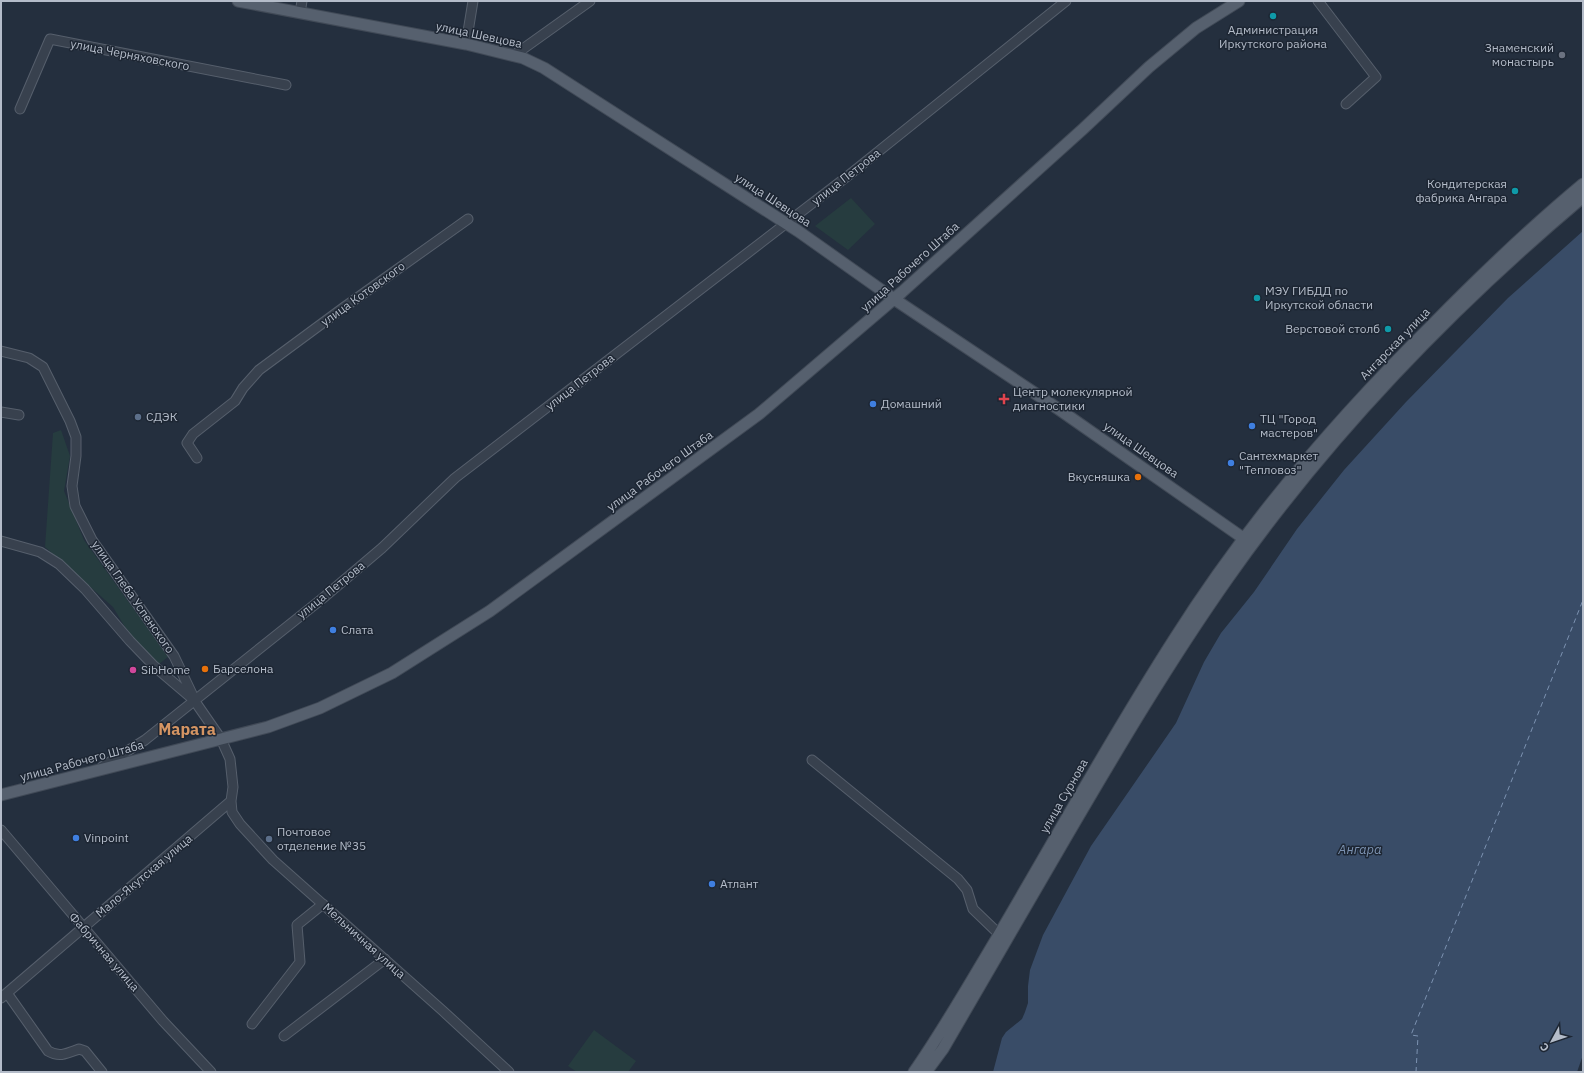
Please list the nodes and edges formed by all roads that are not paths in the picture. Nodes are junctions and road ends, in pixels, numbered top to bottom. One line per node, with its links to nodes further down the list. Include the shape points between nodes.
1 (238, 1): 8 (main road, улица Шевцова)
2 (302, 1): 8 (street)
3 (473, 1): 9 (street)
4 (590, 1): 10 (street)
5 (1066, 1): 17 (street, улица Петрова)
6 (1239, 1): 18 (main road, улица Рабочего Штаба, via 1196,28 1150,67)
7 (1318, 1): 12 (street, via 1376,77)
8 (300, 14): 9 (main road, улица Шевцова)
9 (466, 44): 10 (main road, улица Шевцова)
10 (513, 56): 17 (main road, улица Шевцова, via 524,58 544,68)
11 (286, 85): 13 (street, улица Черняховского, via 50,39)
12 (1346, 104)
13 (20, 109)
14 (1583, 184): 23 (main road, Ангарская улица, via 1478,278 1404,352 1315,448)
15 (1583, 197): 25 (main road, Ангарская улица, via 1480,288 1407,362 1325,452)
16 (468, 219): 22 (street, улица Котовского, via 259,370 235,401 193,434 187,443)
17 (786, 224): 18 (main road, улица Шевцова); 26 (street, улица Петрова, via 455,478 382,548)
18 (894, 299): 23 (main road, улица Шевцова); 27 (main road, улица Рабочего Штаба, via 760,414 490,611 392,674 320,708 268,727)
19 (1, 351): 26 (street, улица Глеба Успенского, via 29,358 43,367 76,437 72,486 75,506 92,540 174,656)
20 (1, 412): 21 (street)
21 (19, 415)
22 (197, 458)
23 (1244, 538): 35 (main road, улица Сурнова, via 1175,638 1124,720)
24 (1, 541): 26 (street, улица Глеба Успенского, via 40,552 59,564 154,666)
25 (1255, 541): 44 (main road, улица Сурнова, via 1185,641 1126,734 943,1049)
26 (194, 700): 27 (street); 29 (street, улица Петрова, via 145,740)
27 (221, 739): 29 (main road, улица Рабочего Штаба); 31 (street, via 230,759 233,787)
28 (812, 760): 35 (street, via 958,879 967,890 973,909)
29 (99, 769): 30 (main road, улица Рабочего Штаба)
30 (1, 795)
31 (231, 801): 33 (street, Мельничная улица, via 232,812 240,824 273,860); 34 (street, Мало-Якутская улица)
32 (1, 830): 34 (street, Фабричная улица)
33 (323, 904): 36 (street, Мельничная улица); 38 (street, via 298,925 300,962)
34 (83, 928): 37 (street, Мало-Якутская улица); 41 (street, Фабричная улица)
35 (999, 934): 43 (main road, улица Сурнова)
36 (385, 959): 39 (street); 42 (street, Мельничная улица)
37 (4, 996): 40 (street, via 48,1051 55,1055 63,1055 79,1048 85,1051)
38 (252, 1024)
39 (284, 1036)
40 (102, 1072)
41 (211, 1072)
42 (509, 1072)
43 (914, 1072)
44 (926, 1072)

